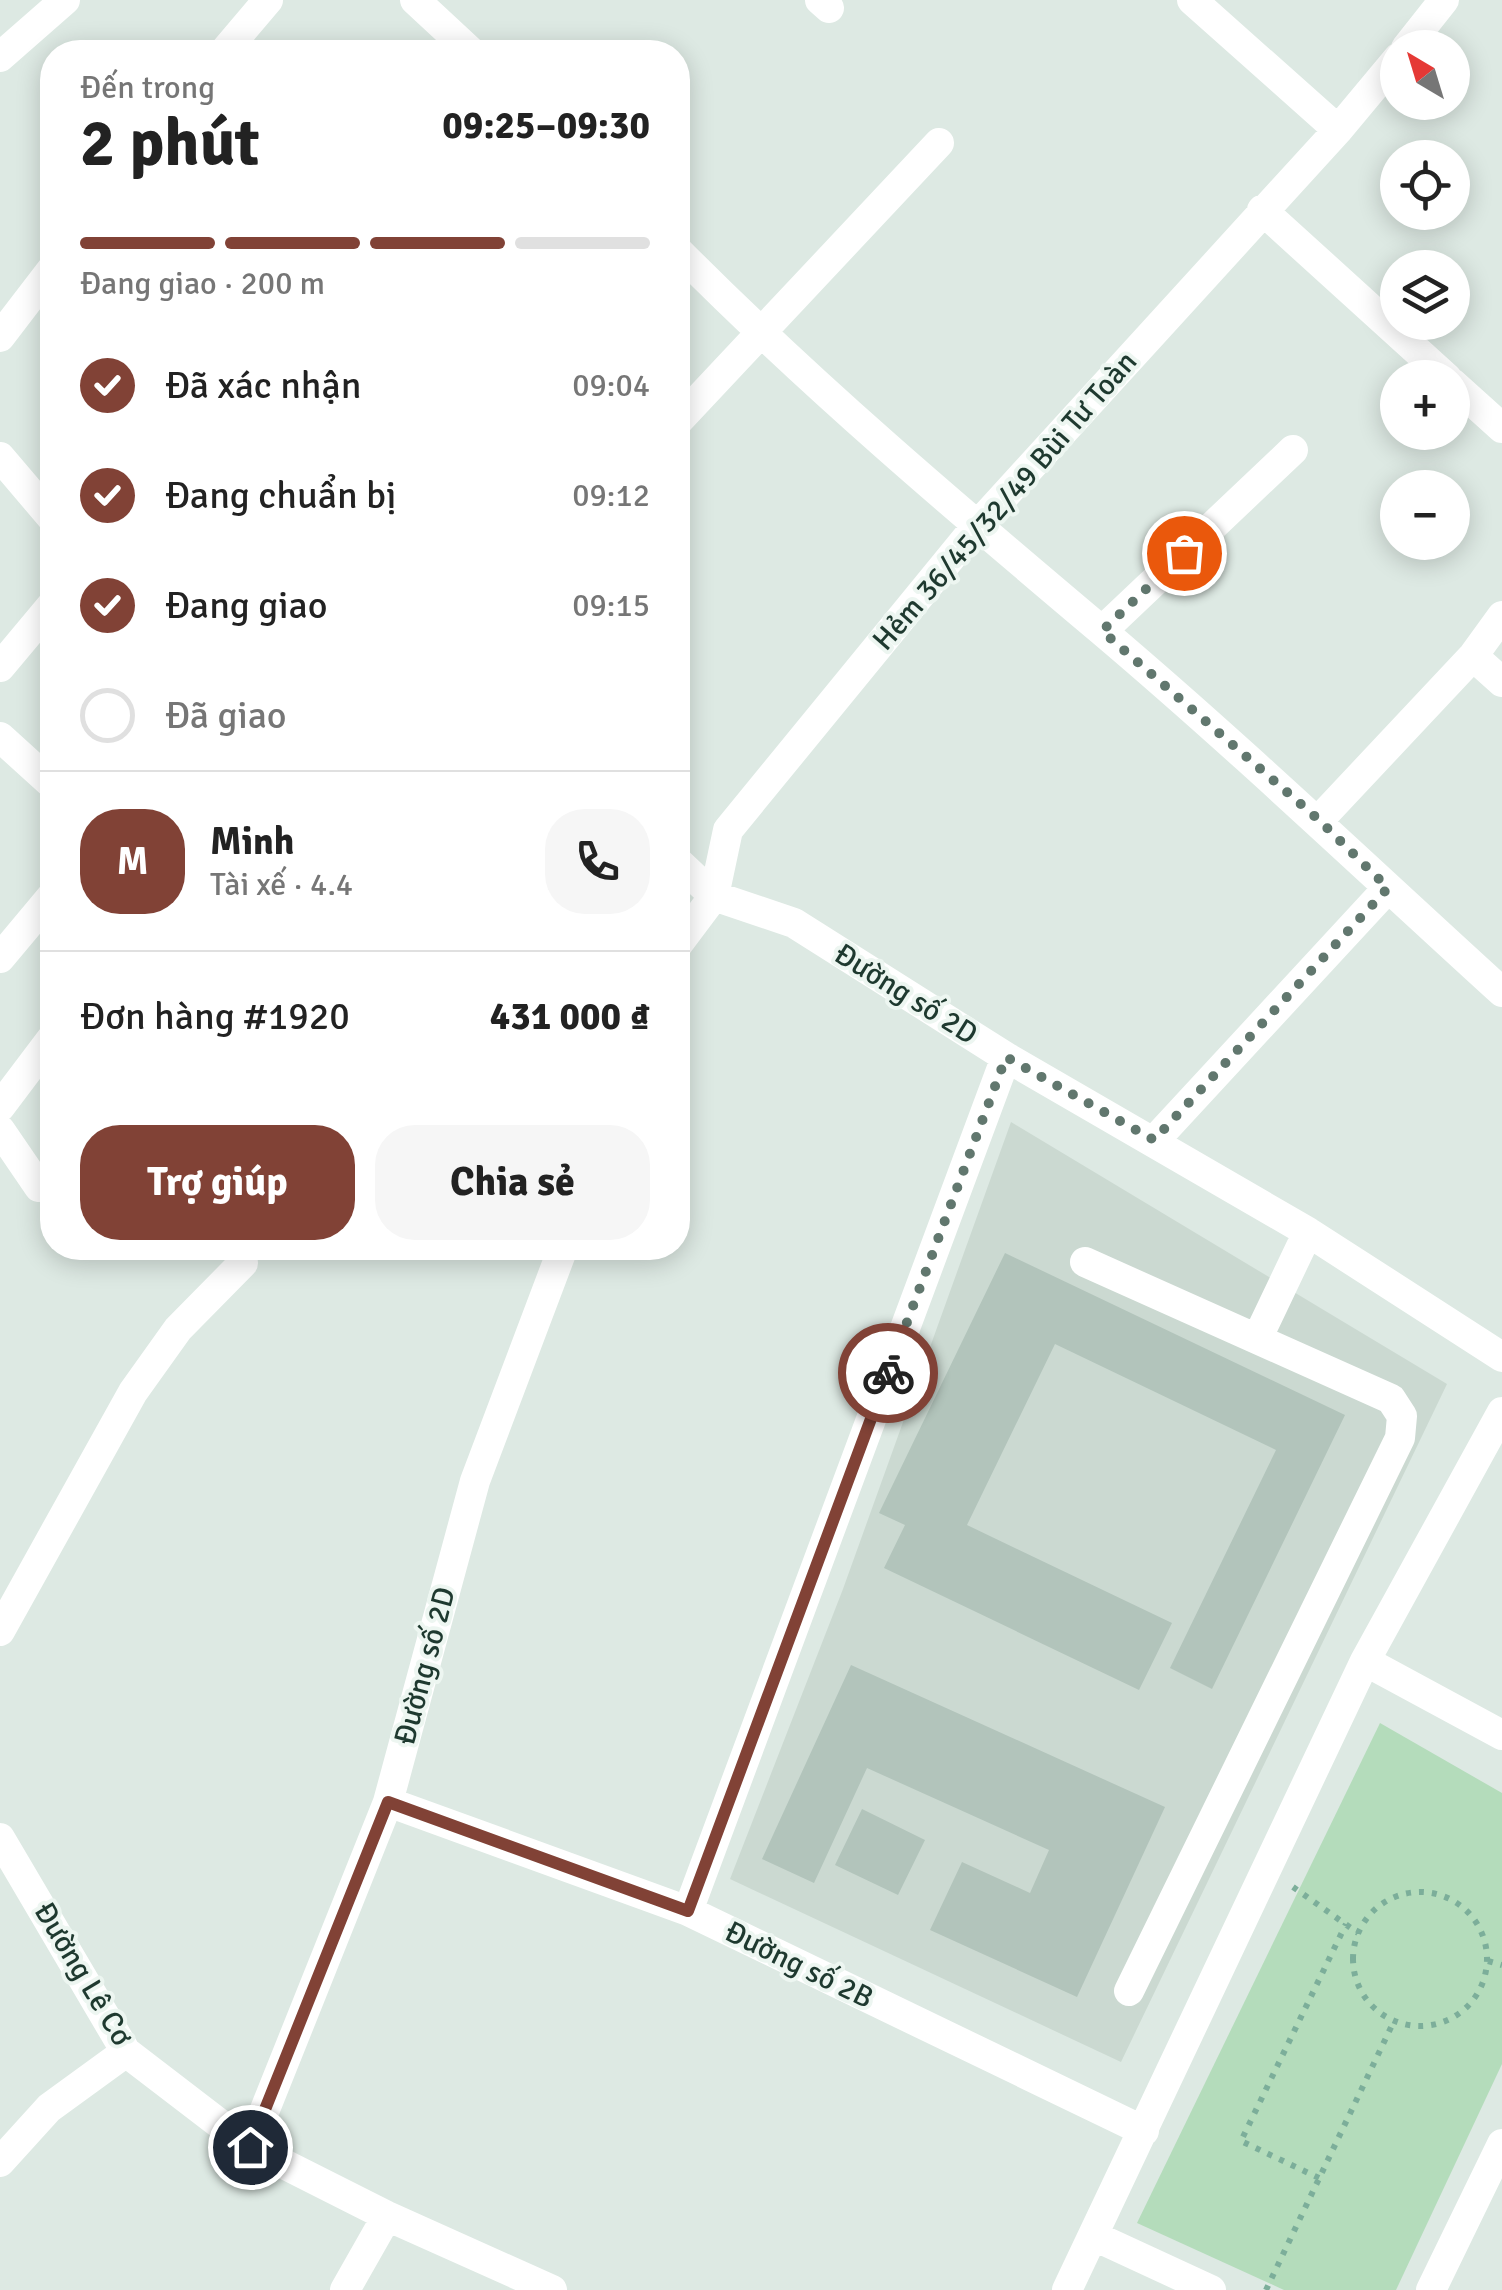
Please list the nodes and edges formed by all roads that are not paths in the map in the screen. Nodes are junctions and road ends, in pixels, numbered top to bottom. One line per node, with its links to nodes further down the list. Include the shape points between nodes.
1 (65, 0): 9 (street)
2 (268, 0): 7 (street)
3 (415, 0): 8 (street)
4 (1192, 0): 11 (street)
5 (1444, 0): 6 (street)
6 (1420, 30)
7 (234, 40)
8 (458, 40)
9 (0, 57)
10 (1380, 80): 11 (street, Hẻm 36/45/32/49 Bùi Tư Toàn)
11 (1338, 130): 13 (street, Hẻm 36/45/32/49 Bùi Tư Toàn)
12 (938, 142): 16 (street)
13 (1262, 210): 18 (street); 25 (street, Hẻm 36/45/32/49 Bùi Tư Toàn)
14 (690, 263): 16 (street)
15 (40, 292): 17 (street)
16 (761, 334): 20 (street); 25 (street)
17 (0, 337)
18 (1426, 360)
19 (1470, 399): 21 (street)
20 (690, 408)
21 (1502, 428)
22 (1292, 450): 28 (street)
23 (0, 456): 24 (street)
24 (40, 504)
25 (975, 528): 28 (street); 37 (street, Hẻm 36/45/32/49 Bùi Tư Toàn, via 728,830)
26 (1502, 616): 29 (street)
27 (40, 619): 30 (street)
28 (1102, 631): 34 (street)
29 (1474, 656): 31 (street); 34 (street)
30 (0, 667)
31 (1502, 682)
32 (0, 737): 33 (street)
33 (40, 773)
34 (1319, 820): 36 (street)
35 (690, 873): 37 (street)
36 (1388, 888): 41 (street); 46 (street)
37 (714, 896): 39 (street); 43 (street, Đường số 2D, via 794,923)
38 (40, 910): 40 (street)
39 (690, 928)
40 (0, 958)
41 (1502, 992)
42 (40, 1054): 44 (street)
43 (1006, 1057): 46 (street, Đường số 2D); 60 (street)
44 (0, 1107)
45 (0, 1130): 47 (street)
46 (1154, 1140): 48 (street, Đường số 2D)
47 (40, 1187)
48 (1308, 1232): 52 (street); 53 (street, Đường số 2D)
49 (558, 1260): 58 (street, Đường số 2D, via 474,1482)
50 (1085, 1262): 52 (street)
51 (243, 1263): 55 (street, via 178,1329 134,1392)
52 (1258, 1338): 61 (street, via 1391,1398 1402,1416 1400,1438)
53 (1502, 1357)
54 (1502, 1412): 56 (street)
55 (0, 1630)
56 (1365, 1661): 57 (street); 63 (street)
57 (1502, 1735)
58 (388, 1802): 60 (street, Đường số 2B); 65 (street, Đường số 2D)
59 (0, 1838): 62 (street, Đường Lê Cơ)
60 (688, 1911): 63 (street, Đường số 2B)
61 (1129, 1991)
62 (126, 2052): 65 (street, Đường Lê Cơ); 66 (street, via 49,2108)
63 (1144, 2131): 68 (street)
64 (1502, 2144): 73 (street)
65 (250, 2147): 67 (street, Đường Lê Cơ)
66 (0, 2162)
67 (386, 2216): 69 (street); 70 (street, Đường Lê Cơ)
68 (1094, 2236): 71 (street); 72 (street)
69 (345, 2290)
70 (552, 2290)
71 (1067, 2290)
72 (1211, 2290)
73 (1432, 2290)

